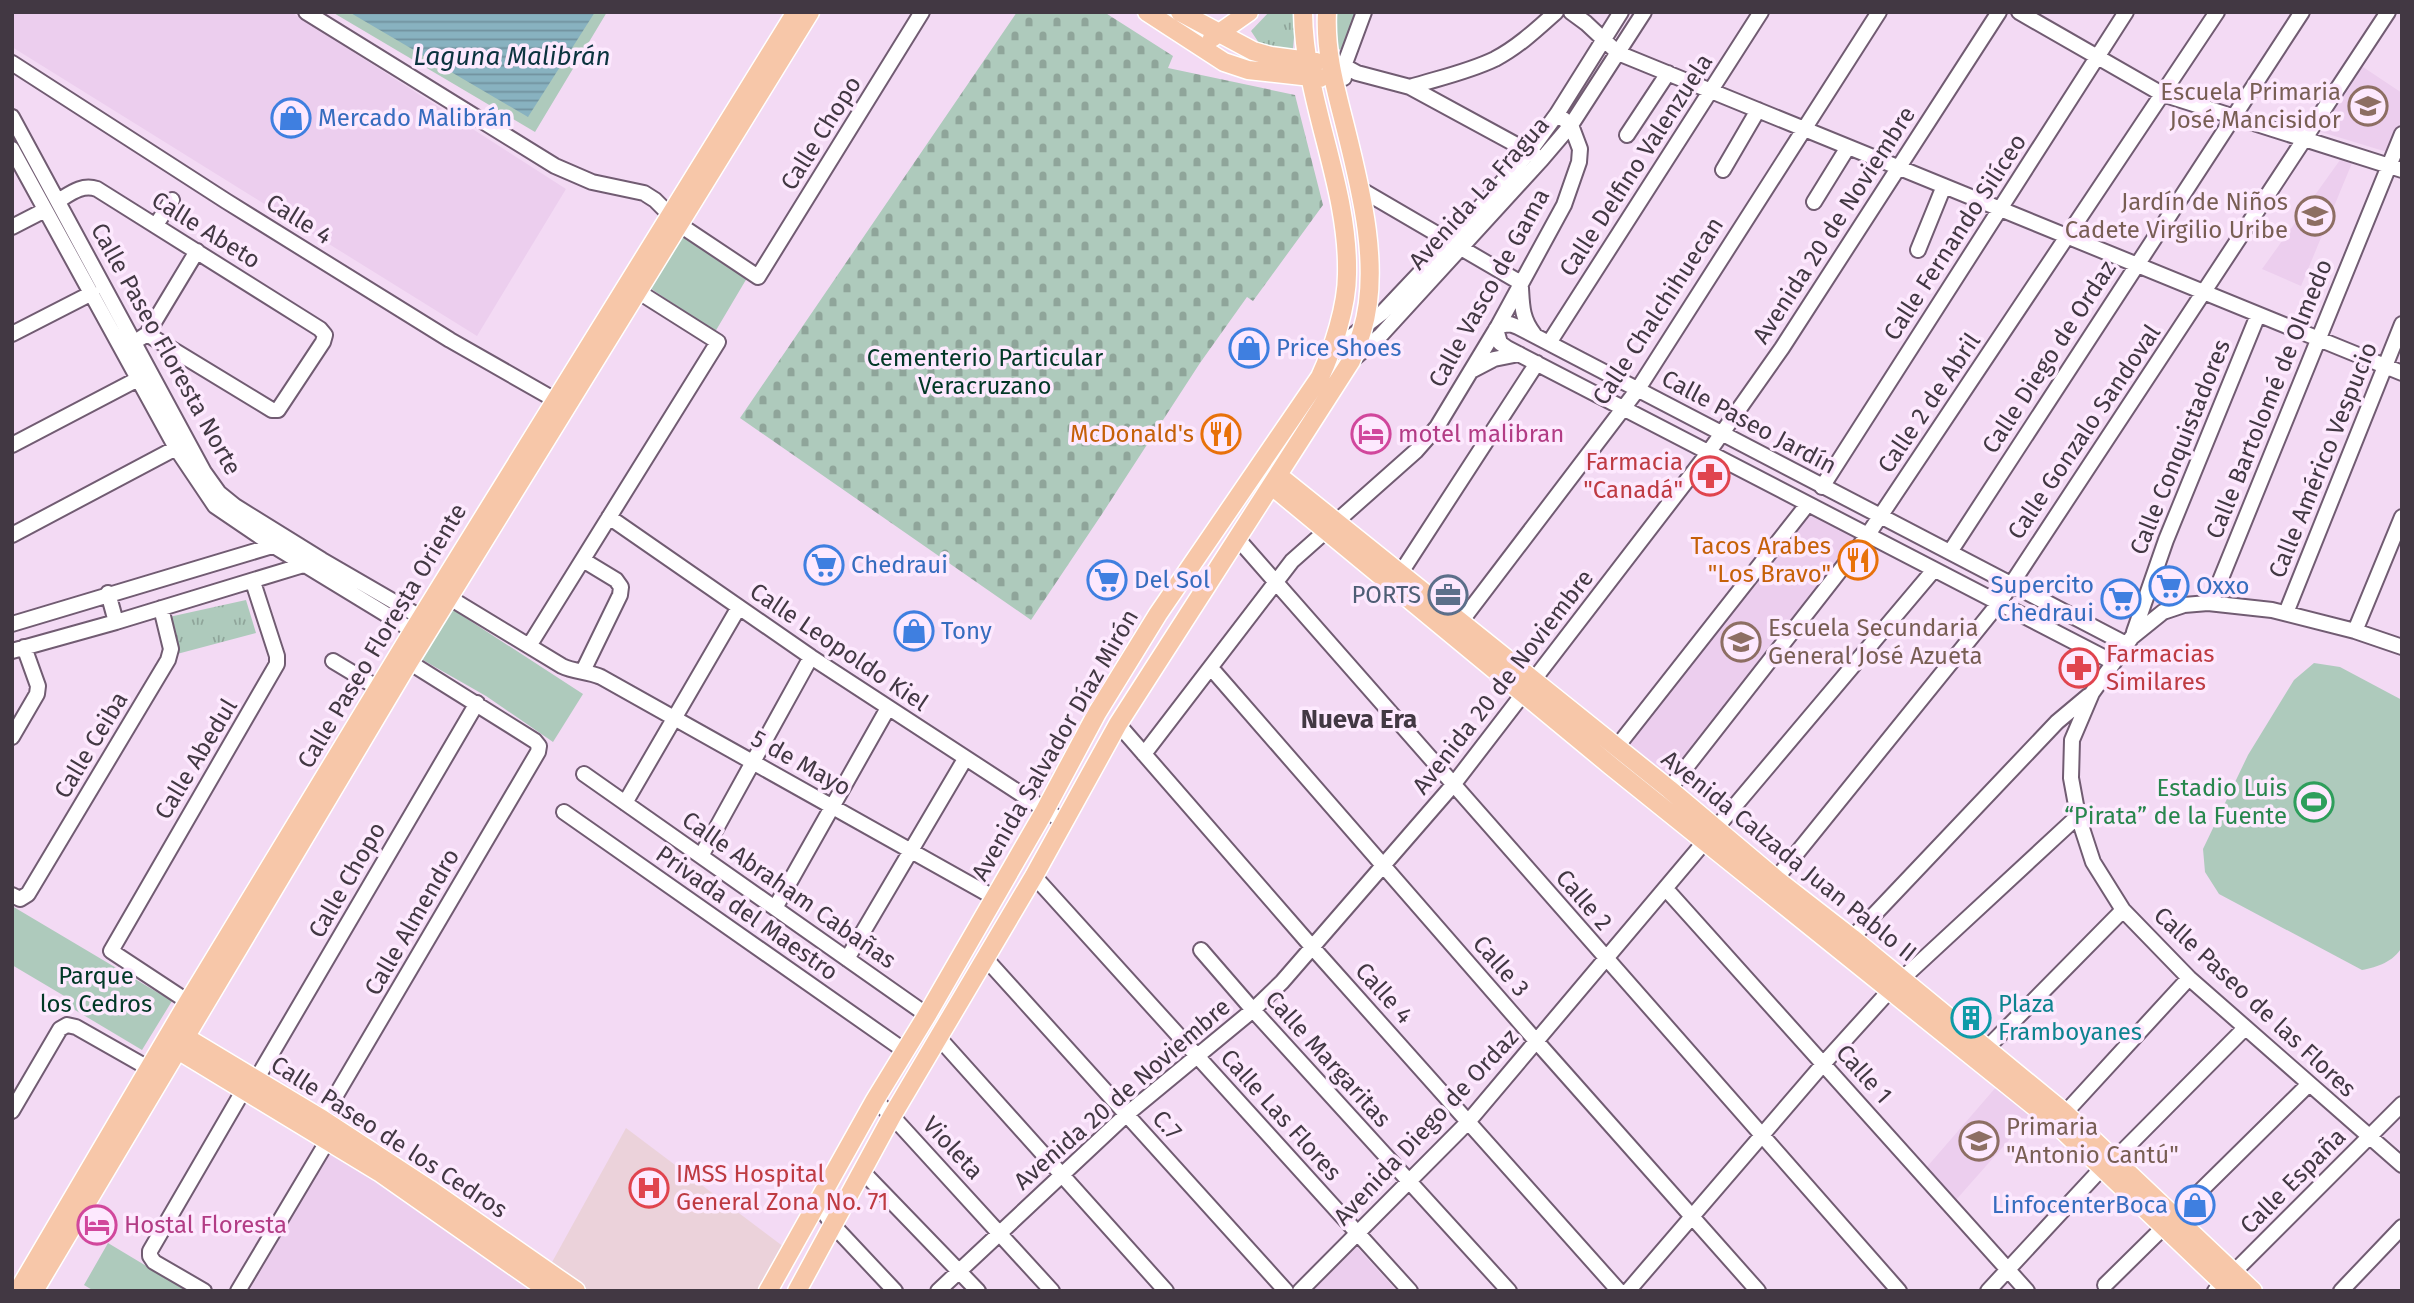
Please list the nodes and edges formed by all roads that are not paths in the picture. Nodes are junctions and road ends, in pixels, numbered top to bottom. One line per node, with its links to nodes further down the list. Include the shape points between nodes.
1 (306, 12): 58 (street, via 555,166 592,182 644,193)
2 (796, 12): 58 (main road, Calle Paseo Floresta Oriente)
3 (810, 12): 58 (main road, Calle Paseo Floresta Oriente)
4 (922, 12): 58 (street, Calle Chopo, via 758,277)
5 (1147, 12): 25 (main road)
6 (1180, 12): 23 (main road)
7 (1249, 12): 23 (main road)
8 (1303, 12): 29 (main road, Avenida Salvador Díaz Mirón)
9 (1328, 12): 30 (main road, Avenida Salvador Díaz Mirón, via 1326,29)
10 (1364, 12): 30 (street)
11 (1556, 12): 32 (street, via 1497,58)
12 (1572, 12): 24 (street)
13 (1621, 12): 24 (street, Avenida La Fragua)
14 (1644, 12): 26 (street, Avenida La Fragua)
15 (1761, 12): 33 (street, Calle Delfino Valenzuela)
16 (1879, 12): 40 (street, Calle Chalchihuecan)
17 (1999, 12): 48 (street, Avenida 20 de Noviembre)
18 (2019, 12): 27 (street)
19 (2126, 12): 27 (street, Calle Fernando Silíceo)
20 (2217, 12): 34 (street, Calle 2 de Abril)
21 (2302, 12): 38 (street, Calle Diego de Ordaz)
22 (2388, 12): 43 (street, Calle Gonzalo Sandoval)
23 (1217, 33): 25 (main road); 29 (main road)
24 (1604, 39): 26 (street); 36 (street, Avenida La Fragua)
25 (1202, 48): 29 (main road, via 1248,70)
26 (1618, 53): 31 (street); 39 (street, Avenida La Fragua)
27 (2097, 57): 34 (street); 57 (street, Calle Fernando Silíceo)
28 (12, 63): 89 (street, Calle 4, via 431,328)
29 (1308, 69): 30 (main road); 79 (main road, Avenida Salvador Díaz Mirón, via 1345,227 1348,277)
30 (1341, 72): 32 (street); 52 (main road, Avenida Salvador Díaz Mirón)
31 (1668, 73): 33 (street); 42 (street)
32 (1410, 87): 46 (street)
33 (1710, 90): 35 (street); 77 (street, Calle Delfino Valenzuela)
34 (2162, 94): 38 (street); 61 (street, Calle 2 de Abril)
35 (1758, 110): 40 (street); 50 (street)
36 (1558, 114): 39 (street); 46 (street, Avenida La Fragua)
37 (12, 117): 54 (street, Calle Paseo Floresta Norte)
38 (2234, 117): 43 (street); 65 (street, Calle Diego de Ordaz)
39 (1571, 125): 47 (street, Avenida La Fragua); 66 (street, Calle Vasco de Gama, via 1580,149 1579,162 1564,205)
40 (1804, 129): 44 (street); 88 (street, Calle Chalchihuecan)
41 (2402, 134): 49 (street, Calle Bartolomé de Olmedo)
42 (1627, 135)
43 (2304, 139): 49 (street); 69 (street, Calle Gonzalo Sandoval)
44 (1848, 147): 48 (street); 55 (street)
45 (12, 149): 56 (street, Calle Paseo Floresta Norte)
46 (1530, 151): 47 (street); 62 (street, Avenida La Fragua)
47 (1542, 159): 62 (street, Avenida La Fragua)
48 (1897, 167): 51 (street); 91 (street, Avenida 20 de Noviembre)
49 (2395, 168): 76 (street, Calle Bartolomé de Olmedo)
50 (1723, 170)
51 (1944, 186): 57 (street); 63 (street)
52 (1360, 189): 62 (street); 73 (main road, Avenida Salvador Díaz Mirón, via 1369,244)
53 (172, 200): 59 (street)
54 (58, 201): 59 (street, Calle Abeto, via 88,186 97,188); 78 (street, Calle Paseo Floresta Norte)
55 (1814, 202)
56 (45, 210): 60 (street); 68 (street, Calle Paseo Floresta Norte)
57 (1999, 210): 61 (street); 96 (street, Calle Fernando Silíceo)
58 (675, 220): 67 (main road, Calle Paseo Floresta Oriente)
59 (156, 225): 64 (street, Calle Abeto)
60 (12, 227)
61 (2068, 237): 65 (street); 99 (street, Calle 2 de Abril)
62 (1456, 245): 66 (street); 73 (street, Avenida La Fragua); 81 (street, Avenida La Fragua, via 1381,335)
63 (1918, 250)
64 (197, 251): 75 (street); 75 (street, Calle Abeto, via 320,329 323,342 278,410 272,410)
65 (2136, 265): 69 (street); 107 (street, Calle Diego de Ordaz)
66 (1521, 283): 72 (street, Calle Vasco de Gama); 77 (street, via 1526,324)
67 (632, 288): 89 (main road, Calle Paseo Floresta Oriente); 98 (street, via 718,342)
68 (92, 293): 74 (street); 78 (street, Calle Paseo Floresta Norte)
69 (2204, 293): 70 (street); 115 (street, Calle Gonzalo Sandoval)
70 (2258, 315): 76 (street); 129 (street, Calle Conquistadores)
71 (2402, 324): 83 (street, Calle Américo Vespucio)
72 (1497, 328): 77 (street, Calle Paseo Jardín, via 1510,324); 80 (street, Calle Paseo Jardín, via 1500,343); 84 (street, Calle Vasco de Gama)
73 (1363, 329): 79 (street, Avenida La Fragua); 81 (main road, Avenida Salvador Díaz Mirón)
74 (12, 334)
75 (147, 334): 78 (street)
76 (2318, 339): 83 (street); 119 (street, Calle Bartolomé de Olmedo)
77 (1543, 340): 88 (street, Calle Paseo Jardín)
78 (128, 346): 87 (street, Calle Paseo Floresta Norte); 105 (street, Calle Paseo Floresta Norte, via 219,493)
79 (1331, 352): 86 (main road, Avenida Salvador Díaz Mirón)
80 (1519, 354): 82 (street, Calle Paseo Jardín); 84 (street, via 1494,359)
81 (1351, 361): 86 (street, Avenida La Fragua); 95 (main road, Avenida Salvador Díaz Mirón)
82 (1537, 363): 90 (street, Calle Paseo Jardín); 112 (street)
83 (2385, 366): 85 (street); 122 (street, Calle Américo Vespucio)
84 (1469, 372): 101 (street, Calle Vasco de Gama, via 1437,427 1416,451)
85 (2402, 373)
86 (1320, 377): 126 (main road, Avenida Salvador Díaz Mirón)
87 (138, 379): 92 (street); 93 (street, Calle Paseo Floresta Norte)
88 (1638, 389): 90 (street, Calle Chalchihuecan); 91 (street, Calle Paseo Jardín)
89 (561, 403): 117 (main road, Calle Paseo Floresta Oriente)
90 (1623, 409): 94 (street, Calle Paseo Jardín); 124 (street, Calle Chalchihuecan)
91 (1722, 434): 94 (street, Avenida 20 de Noviembre); 96 (street, Calle Paseo Jardín)
92 (12, 446)
93 (176, 448): 102 (street); 106 (street, Calle Paseo Floresta Norte, via 215,506)
94 (1708, 453): 97 (street, Calle Paseo Jardín); 141 (street, Avenida 20 de Noviembre)
95 (1275, 482): 101 (main road, Avenida Calzada Juan Pablo II); 104 (main road, Avenida Salvador Díaz Mirón)
96 (1822, 486): 99 (street, Calle Paseo Jardín)
97 (1807, 505): 103 (street, Calle Paseo Jardín); 148 (street)
98 (609, 517): 109 (street); 120 (street, Calle Leopoldo Kiel)
99 (1880, 517): 103 (street, Calle 2 de Abril); 107 (street, Calle Paseo Jardín)
100 (2402, 517): 128 (street)
101 (1329, 526): 112 (main road, Avenida Calzada Juan Pablo II); 114 (street, Calle Vasco de Gama); 141 (main road, Avenida Calzada Juan Pablo II)
102 (12, 535)
103 (1867, 536): 111 (street, Calle Paseo Jardín); 154 (street, Calle 2 de Abril)
104 (1237, 538): 114 (street, Calle 2); 139 (main road, Avenida Salvador Díaz Mirón)
105 (290, 541): 106 (street); 108 (street, Calle Paseo Floresta Norte)
106 (274, 545): 110 (street, Calle Paseo Floresta Norte); 116 (street)
107 (1950, 552): 115 (street, Calle Paseo Jardín)
108 (322, 560): 110 (street); 127 (street, Calle Paseo Floresta Norte)
109 (583, 560): 130 (street); 138 (street, via 621,587)
110 (305, 564): 113 (street); 127 (street, Calle Paseo Floresta Norte)
111 (1933, 571): 118 (street, Calle Paseo Jardín); 161 (street)
112 (1400, 574): 124 (main road, Avenida Calzada Juan Pablo II)
113 (253, 582): 121 (street); 181 (street, Calle Abedul, via 277,664 111,951)
114 (1275, 583): 137 (street, Calle Vasco de Gama); 153 (street, Calle 2)
115 (2010, 586): 118 (street, Calle Gonzalo Sandoval); 129 (street, Calle Paseo Jardín)
116 (108, 593): 123 (street); 125 (street)
117 (443, 594): 127 (main road, Calle Paseo Floresta Oriente); 130 (street, 5 de Mayo)
118 (1999, 603): 136 (street, Calle Paseo Jardín); 167 (street, Calle Gonzalo Sandoval)
119 (2211, 603): 122 (street); 129 (street, via 2163,612)
120 (739, 607): 133 (street, Calle Leopoldo Kiel); 145 (street)
121 (161, 608): 123 (street); 169 (street, Calle Ceiba, via 171,649 168,660)
122 (2286, 613): 128 (street)
123 (116, 622): 132 (street)
124 (1460, 623): 141 (main road, Avenida Calzada Juan Pablo II)
125 (12, 624)
126 (1152, 624): 139 (main road, via 1161,638 1149,661); 158 (main road, Avenida Salvador Díaz Mirón)
127 (423, 627): 134 (main road, Calle Paseo Floresta Oriente)
128 (2355, 631): 131 (street)
129 (2129, 641): 136 (street, Calle Paseo de las Flores)
130 (529, 646): 138 (street, 5 de Mayo, via 568,669)
131 (2402, 647)
132 (18, 649): 147 (street, via 38,685)
133 (811, 657): 144 (street, Calle Leopoldo Kiel); 151 (street)
134 (404, 659): 140 (main road, Calle Paseo Floresta Oriente); 143 (street); 165 (main road, Calle Paseo Floresta Oriente)
135 (332, 661): 140 (street)
136 (2113, 662): 142 (street, Calle Paseo de las Flores)
137 (1212, 668): 149 (street, Calle Vasco de Gama); 164 (street, Calle 3)
138 (583, 671): 145 (street, 5 de Mayo)
139 (1152, 671): 146 (main road, Avenida Salvador Díaz Mirón)
140 (378, 688): 165 (main road, Calle Paseo Floresta Oriente)
141 (1529, 688): 148 (main road, Avenida Calzada Juan Pablo II); 153 (street, Avenida 20 de Noviembre); 154 (main road, Avenida Calzada Juan Pablo II)
142 (2092, 693): 159 (street, Calle Paseo de las Flores, via 2072,740 2071,778); 173 (street, via 2057,722)
143 (477, 703): 194 (street, Calle Chopo); 202 (street, Calle Almendro, via 535,741 538,752)
144 (888, 708): 150 (street, Calle Leopoldo Kiel); 156 (street)
145 (675, 718): 151 (street, 5 de Mayo); 155 (street)
146 (1118, 724): 149 (street, Calle 4); 160 (main road, Avenida Salvador Díaz Mirón)
147 (12, 737)
148 (1616, 748): 154 (main road, Avenida Calzada Juan Pablo II)
149 (1144, 754): 174 (street, Calle 4)
150 (965, 759): 158 (street, Calle Leopoldo Kiel); 162 (street)
151 (753, 762): 156 (street, 5 de Mayo); 163 (street)
152 (584, 774): 155 (street, Calle Abraham Cabañas)
153 (1453, 785): 164 (street, Avenida 20 de Noviembre); 178 (street, Calle 2)
154 (1663, 796): 161 (main road, Avenida Calzada Juan Pablo II)
155 (625, 803): 163 (street, Calle Abraham Cabañas)
156 (832, 807): 162 (street, 5 de Mayo); 171 (street)
157 (564, 812): 189 (street, Privada del Maestro)
158 (1044, 812): 160 (street, Calle Leopoldo Kiel); 170 (main road, Avenida Salvador Díaz Mirón)
159 (2078, 816): 172 (street, Calle Paseo de las Flores, via 2093,862); 180 (street)
160 (1063, 822): 166 (main road, Avenida Salvador Díaz Mirón)
161 (1711, 836): 167 (main road, Avenida Calzada Juan Pablo II); 168 (street, Avenida Diego de Ordaz)
162 (910, 850): 170 (street, 5 de Mayo); 176 (street)
163 (701, 856): 171 (street, Calle Abraham Cabañas)
164 (1384, 866): 174 (street, Avenida 20 de Noviembre); 187 (street, Calle 3)
165 (272, 876): 181 (main road, Calle Paseo Floresta Oriente)
166 (1034, 876): 177 (main road, Avenida Salvador Díaz Mirón); 190 (street, Calle Las Flores)
167 (1771, 885): 173 (main road, Avenida Calzada Juan Pablo II); 180 (main road, Avenida Calzada Juan Pablo II)
168 (1666, 889): 178 (street, Avenida Diego de Ordaz); 191 (street, Calle 1)
169 (18, 897)
170 (995, 898): 183 (main road, Avenida Salvador Díaz Mirón)
171 (775, 908): 176 (street, Calle Abraham Cabañas)
172 (2123, 910): 179 (street, Calle Paseo de las Flores); 188 (street)
173 (1852, 938): 180 (main road, Avenida Calzada Juan Pablo II)
174 (1313, 948): 182 (street, Avenida 20 de Noviembre); 203 (street, Calle 4)
175 (1201, 950): 182 (street, Calle Margaritas)
176 (847, 959): 183 (street, Calle Abraham Cabañas)
177 (986, 959): 185 (main road, Avenida Salvador Díaz Mirón); 200 (street, C.7)
178 (1606, 960): 187 (street, Avenida Diego de Ordaz); 204 (street, Calle 2)
179 (2189, 978): 184 (street, Calle Paseo de las Flores); 199 (street)
180 (1897, 984): 188 (main road, Avenida Calzada Juan Pablo II); 191 (street); 207 (main road, Avenida Calzada Juan Pablo II, via 2055,1123)
181 (194, 1006): 186 (main road, Calle Paseo Floresta Oriente)
182 (1253, 1010): 190 (street, Avenida 20 de Noviembre); 211 (street, Calle Margaritas)
183 (927, 1015): 189 (main road, Avenida Salvador Díaz Mirón)
184 (2245, 1028): 193 (street, Calle Paseo de las Flores); 207 (street)
185 (939, 1038): 201 (main road, Avenida Salvador Díaz Mirón); 210 (street)
186 (174, 1040): 192 (main road, Calle Paseo Floresta Oriente); 194 (main road, Calle Paseo de los Cedros)
187 (1537, 1042): 203 (street, Avenida Diego de Ordaz); 213 (street, Calle 3)
188 (1987, 1048): 199 (main road, Avenida Calzada Juan Pablo II)
189 (905, 1051): 195 (main road, Avenida Salvador Díaz Mirón)
190 (1196, 1055): 200 (street, Avenida 20 de Noviembre); 218 (street, Calle Las Flores)
191 (1824, 1063): 204 (street); 219 (street, Calle 1)
192 (156, 1072): 198 (street, via 67,1025 60,1029); 220 (main road, Calle Paseo Floresta Oriente)
193 (2309, 1084): 205 (street, Calle Paseo de las Flores); 214 (street)
194 (249, 1085): 196 (main road, Calle Paseo de los Cedros); 227 (street, Calle Chopo, via 150,1251 154,1262)
195 (875, 1100): 201 (street, Violeta); 212 (main road, Avenida Salvador Díaz Mirón)
196 (282, 1104): 202 (main road, Calle Paseo de los Cedros); 206 (main road, Calle Paseo de los Cedros)
197 (2402, 1104): 205 (street, Calle España)
198 (12, 1111)
199 (2065, 1113): 207 (main road, Avenida Calzada Juan Pablo II)
200 (1127, 1114): 210 (street, Avenida 20 de Noviembre); 236 (street, C.7)
201 (892, 1116): 209 (main road, Avenida Salvador Díaz Mirón); 217 (street, Violeta)
202 (322, 1119): 224 (main road, Calle Paseo de los Cedros, via 429,1189)
203 (1468, 1122): 211 (street, Avenida Diego de Ordaz); 240 (street, Calle 4)
204 (1760, 1136): 213 (street); 243 (street, Calle 2)
205 (2370, 1137): 208 (street, Calle Paseo de las Flores); 223 (street, Calle España)
206 (328, 1140): 224 (main road, Calle Paseo de los Cedros); 228 (street)
207 (2109, 1164): 214 (main road, Avenida Calzada Juan Pablo II); 219 (street)
208 (2402, 1165)
209 (862, 1171): 215 (main road, Avenida Salvador Díaz Mirón); 221 (street)
210 (1060, 1174): 217 (street, Avenida 20 de Noviembre); 235 (street)
211 (1409, 1181): 218 (street, Avenida Diego de Ordaz); 239 (street, Calle Margaritas)
212 (817, 1203): 215 (street); 229 (main road, Avenida Salvador Díaz Mirón)
213 (1694, 1216): 241 (street); 242 (street, Calle 3)
214 (2169, 1220): 222 (street); 223 (main road, Avenida Calzada Juan Pablo II)
215 (833, 1225): 230 (main road, Avenida Salvador Díaz Mirón); 231 (street)
216 (2402, 1227): 247 (street)
217 (999, 1232): 221 (street, Avenida 20 de Noviembre); 234 (street, Violeta)
218 (1357, 1234): 237 (street, Avenida Diego de Ordaz); 238 (street, Calle Las Flores)
219 (2007, 1269): 244 (street); 245 (street, Calle 1)
220 (38, 1270): 225 (main road, Calle Paseo Floresta Oriente); 226 (main road, Calle Paseo Floresta Oriente)
221 (959, 1271): 232 (street, Avenida 20 de Noviembre); 233 (street)
222 (2105, 1284)
223 (2225, 1284): 246 (main road, Avenida Calzada Juan Pablo II)
224 (560, 1288)
225 (18, 1291)
226 (33, 1291)
227 (204, 1291)
228 (238, 1291)
229 (768, 1291)
230 (796, 1291)
231 (895, 1291)
232 (938, 1291)
233 (978, 1291)
234 (1052, 1291)
235 (1166, 1291)
236 (1286, 1291)
237 (1300, 1291)
238 (1410, 1291)
239 (1509, 1291)
240 (1619, 1291)
241 (1628, 1291)
242 (1758, 1291)
243 (1899, 1291)
244 (1988, 1291)
245 (2027, 1291)
246 (2253, 1291)
247 (2341, 1291)

